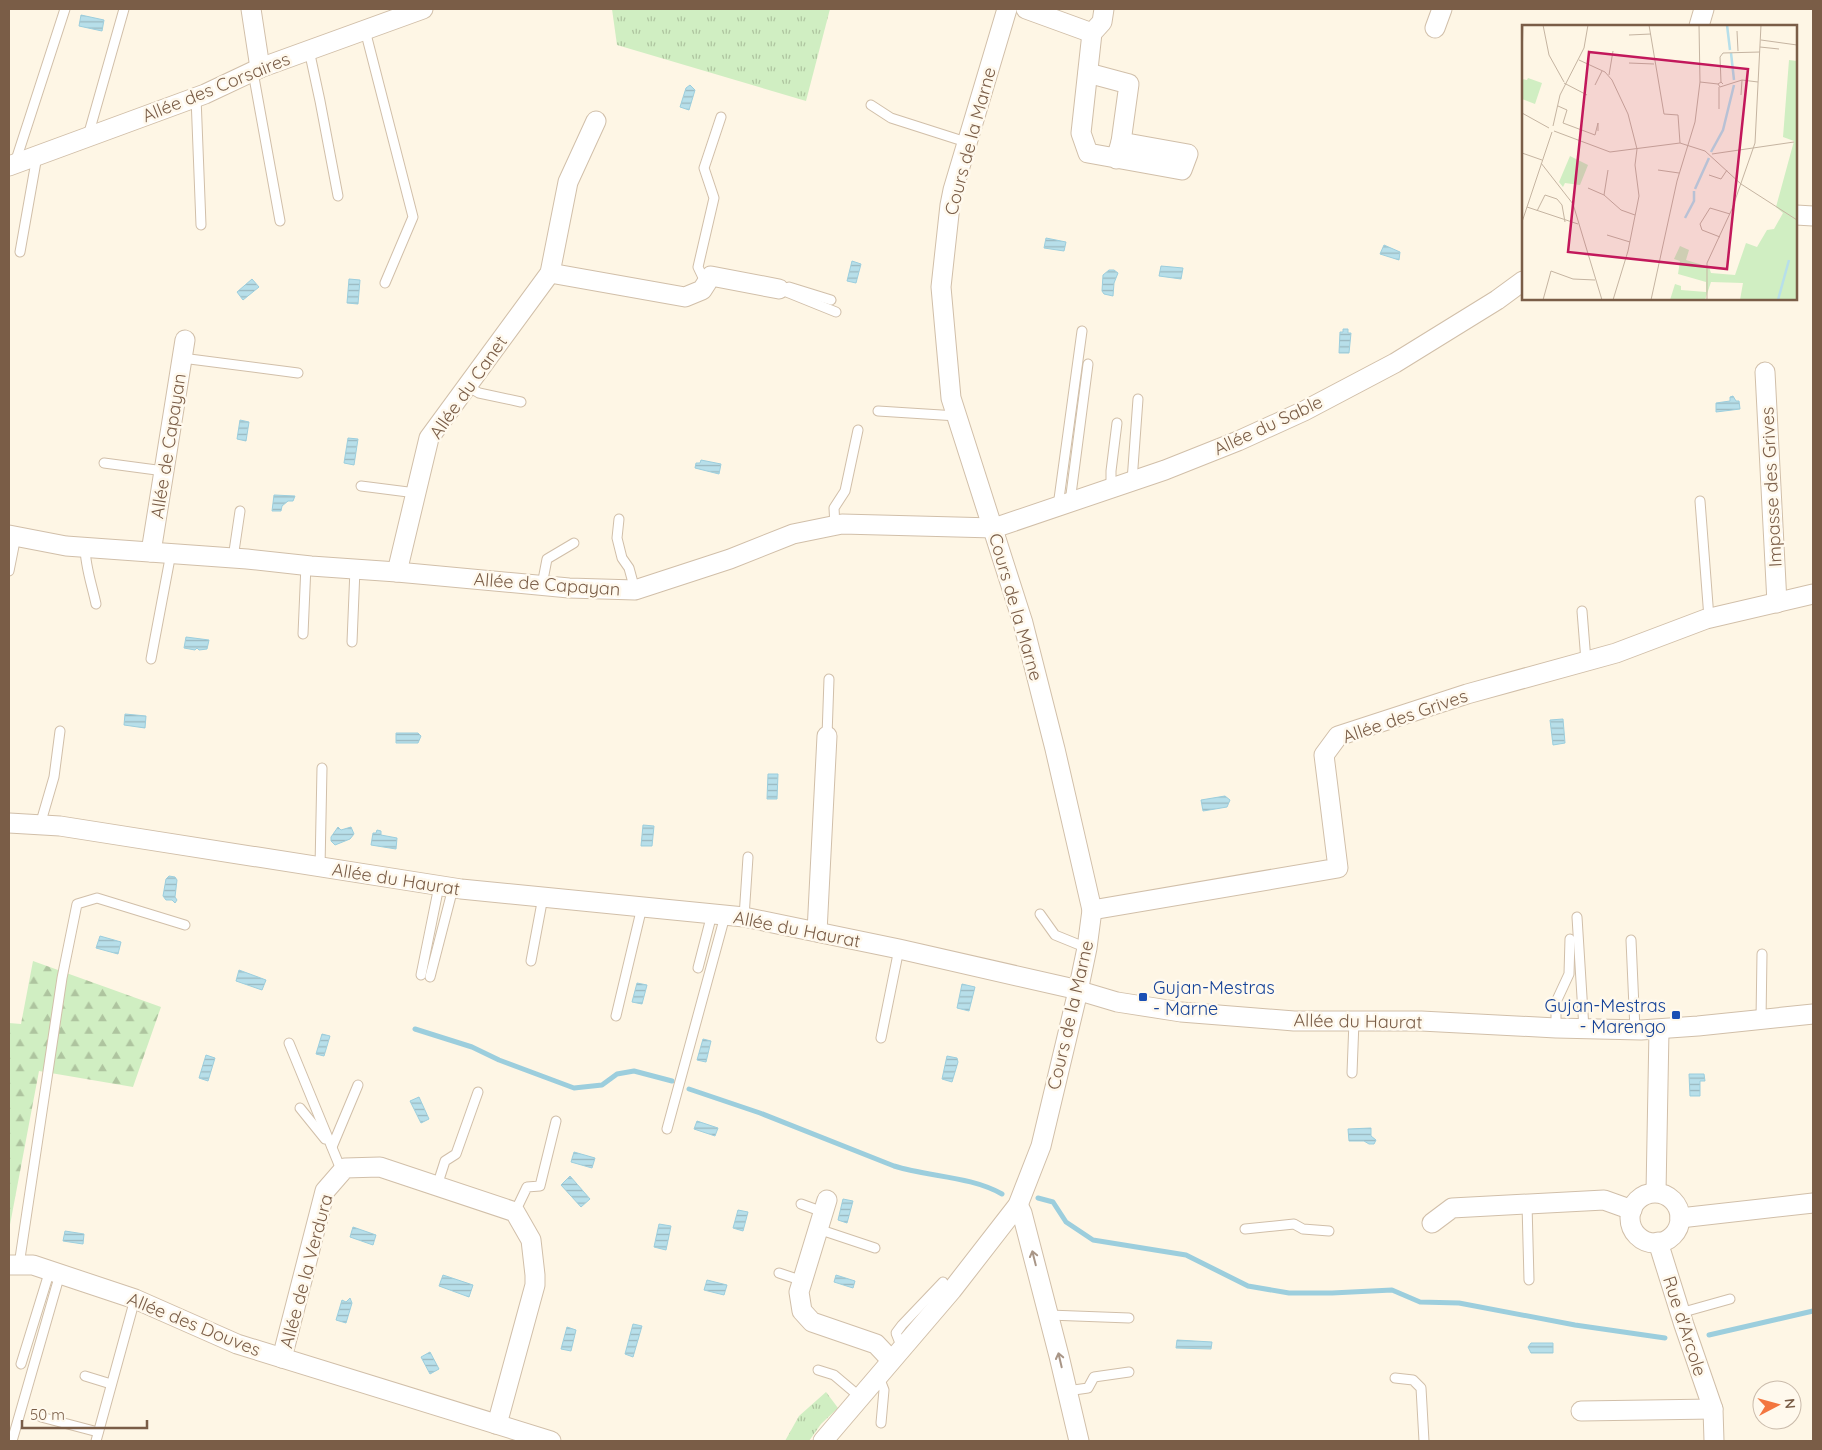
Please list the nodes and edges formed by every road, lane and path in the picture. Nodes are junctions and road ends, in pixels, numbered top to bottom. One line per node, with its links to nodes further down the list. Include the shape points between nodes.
1 (65, 9): 24 (lane)
2 (124, 9): 21 (lane)
3 (251, 9): 15 (street)
4 (424, 9): 12 (street, Allée des Corsaires)
5 (1006, 9): 22 (street, Cours de la Marne)
6 (1026, 9): 13 (street)
7 (1104, 9): 13 (street, via 1102,22)
8 (1442, 9): 11 (street)
9 (1704, 9): 10 (street)
10 (1699, 25)
11 (1435, 28)
12 (365, 30): 14 (street, Allée des Corsaires); 33 (lane, via 413,217)
13 (1092, 33): 16 (street)
14 (309, 50): 15 (street, Allée des Corsaires); 25 (lane)
15 (256, 70): 17 (street, Allée des Corsaires); 28 (lane)
16 (1088, 73): 16 (street, via 1128,84 1119,151 1088,153 1081,132)
17 (196, 97): 21 (street, Allée des Corsaires); 29 (lane)
18 (871, 105): 22 (lane, via 891,118)
19 (721, 117): 34 (lane, via 704,168 714,198 698,267)
20 (596, 121): 31 (street, Allée du Canet, via 568,182)
21 (88, 136): 23 (street, Allée des Corsaires)
22 (966, 142): 47 (street, Cours de la Marne, via 950,205 941,287 951,398)
23 (37, 155): 24 (street, Allée des Corsaires); 30 (lane)
24 (12, 164)
25 (338, 196)
26 (1797, 215): 27 (street)
27 (1813, 216)
28 (280, 221)
29 (202, 225)
30 (20, 252)
31 (550, 273): 34 (street, via 685,298 702,290); 43 (street, Allée du Canet)
32 (1522, 282): 52 (street, Allée du Sable, via 1395,363 1304,412)
33 (385, 283)
34 (706, 284): 35 (street, via 711,276)
35 (779, 289): 36 (lane, via 788,287); 37 (lane)
36 (831, 300)
37 (836, 312)
38 (1082, 331): 57 (lane)
39 (183, 349): 42 (lane); 51 (street, Allée de Capayan)
40 (1088, 364): 57 (lane)
41 (1765, 372): 75 (street, Impasse des Grives)
42 (298, 373)
43 (467, 386): 45 (lane, via 479,393); 55 (street, Allée du Canet, via 430,438)
44 (1138, 400): 52 (lane)
45 (521, 402)
46 (878, 411): 47 (lane)
47 (957, 416): 61 (street, Cours de la Marne)
48 (1117, 423): 54 (lane)
49 (858, 430): 60 (lane, via 845,490 834,508)
50 (104, 463): 51 (lane)
51 (164, 471): 65 (street, Allée de Capayan)
52 (1132, 481): 54 (street, Allée du Sable)
53 (361, 486): 55 (lane)
54 (1110, 488): 57 (street, Allée du Sable)
55 (416, 493): 71 (street, Allée du Canet)
56 (1700, 501): 78 (lane)
57 (1064, 504): 61 (street, Allée du Sable)
58 (240, 511): 67 (lane)
59 (619, 519): 73 (lane, via 617,538)
60 (835, 526): 61 (street, Allée de Capayan); 73 (street, Allée de Capayan, via 793,534 730,559)
61 (994, 528): 94 (street, Cours de la Marne, via 1034,663)
62 (12, 536): 64 (street, Allée de Capayan); 70 (lane)
63 (574, 543): 72 (lane, via 547,560)
64 (85, 547): 65 (street, Allée de Capayan); 76 (lane)
65 (151, 552): 66 (street, Allée de Capayan)
66 (171, 553): 67 (street, Allée de Capayan); 81 (lane)
67 (233, 558): 68 (street, Allée de Capayan)
68 (306, 565): 69 (street, Allée de Capayan); 79 (lane)
69 (355, 569): 71 (street, Allée de Capayan); 80 (lane)
70 (9, 571)
71 (397, 572): 72 (street, Allée de Capayan)
72 (542, 585): 73 (street, Allée de Capayan)
73 (635, 590)
74 (1813, 594): 75 (street, Allée des Grives)
75 (1778, 602): 78 (street, Allée des Grives)
76 (96, 604)
77 (1582, 611): 82 (lane)
78 (1709, 618): 82 (street, Allée des Grives)
79 (303, 634)
80 (352, 642)
81 (151, 659)
82 (1586, 661): 94 (street, Allée des Grives, via 1338,736 1324,755 1338,868)
83 (829, 679): 85 (lane)
84 (60, 731): 88 (lane, via 54,777)
85 (827, 736): 100 (street)
86 (322, 768): 90 (lane)
87 (9, 823): 88 (street, Allée du Haurat)
88 (40, 825): 90 (street, Allée du Haurat)
89 (748, 857): 98 (lane)
90 (320, 867): 91 (street, Allée du Haurat)
91 (446, 887): 91 (lane, via 425,976); 92 (street, Allée du Haurat)
92 (543, 897): 93 (street, Allée du Haurat); 106 (lane)
93 (642, 907): 96 (street, Allée du Haurat); 110 (lane)
94 (1092, 910): 103 (street, Cours de la Marne)
95 (1040, 914): 103 (lane, via 1055,935)
96 (718, 915): 98 (street, Allée du Haurat); 107 (lane); 124 (lane)
97 (1577, 917): 114 (lane)
98 (744, 918): 100 (street, Allée du Haurat)
99 (185, 925): 142 (lane, via 97,898 77,904)
100 (817, 932): 104 (street, Allée du Haurat)
101 (1570, 939): 113 (lane, via 1569,974 1556,1002)
102 (1631, 940): 115 (lane)
103 (1087, 948): 108 (street, Cours de la Marne)
104 (899, 949): 108 (street, Allée du Haurat); 117 (lane)
105 (1762, 954): 111 (lane)
106 (531, 961)
107 (698, 968)
108 (1078, 990): 112 (street, Allée du Haurat, via 1117,1002 1181,1012 1294,1021); 132 (street, Cours de la Marne, via 1041,1146)
109 (1813, 1014): 111 (street, Allée du Haurat)
110 (616, 1016)
111 (1761, 1020): 116 (street, Allée du Haurat)
112 (1354, 1021): 113 (street, Allée du Haurat); 119 (lane)
113 (1556, 1028): 114 (street, Allée du Haurat)
114 (1584, 1029): 115 (street, Allée du Haurat)
115 (1635, 1030): 116 (street, Allée du Haurat)
116 (1659, 1030): 128 (street)
117 (881, 1038)
118 (289, 1043): 125 (lane)
119 (1352, 1073)
120 (358, 1085): 125 (lane)
121 (478, 1092): 127 (lane, via 456,1154 445,1161)
122 (300, 1108): 125 (lane)
123 (556, 1121): 134 (lane, via 540,1186 526,1187)
124 (667, 1129)
125 (332, 1147): 126 (lane)
126 (342, 1172): 127 (street, Allée de la Verdura, via 345,1168 380,1167); 154 (street, Allée de la Verdura, via 325,1191)
127 (437, 1186): 134 (street, Allée de la Verdura)
128 (1656, 1192): 133 (street, via 1641,1197); 136 (street, via 1670,1197 1678,1205)
129 (1813, 1203): 136 (street)
130 (800, 1204): 135 (lane)
131 (1527, 1204): 133 (street, via 1604,1200); 137 (street, via 1452,1208); 145 (lane)
132 (1018, 1205): 150 (street, one-way to 132); 153 (street, Cours de la Marne, via 952,1290)
133 (1632, 1210): 140 (street, via 1632,1227 1638,1236)
134 (515, 1212): 168 (street, via 531,1240 535,1285)
135 (823, 1214): 141 (lane); 146 (street)
136 (1680, 1218): 140 (street, via 1676,1231 1668,1239)
137 (1432, 1224)
138 (1245, 1229): 139 (lane, via 1294,1224 1303,1229)
139 (1329, 1231)
140 (1658, 1242): 152 (street, Rue d'Arcole)
141 (875, 1248)
142 (14, 1265): 143 (street, Allée des Douves, via 33,1265)
143 (55, 1272): 148 (street, Allée des Douves); 155 (lane); 171 (lane)
144 (778, 1273): 146 (lane)
145 (1529, 1280)
146 (803, 1281): 153 (street, via 800,1292 802,1310 812,1322)
147 (943, 1282): 153 (lane, via 896,1333)
148 (135, 1299): 154 (street, Allée des Douves, via 237,1344); 161 (lane)
149 (1730, 1299): 152 (lane)
150 (1048, 1310): 151 (lane); 162 (street, one-way to 150)
151 (1129, 1318)
152 (1682, 1319): 164 (street, Rue d'Arcole)
153 (896, 1354): 158 (street, Cours de la Marne)
154 (282, 1358): 168 (street, Allée des Douves)
155 (21, 1364)
156 (818, 1370): 163 (lane, via 834,1375)
157 (1129, 1372): 162 (lane, via 1094,1377 1088,1388)
158 (879, 1374): 163 (street, Cours de la Marne); 167 (lane, via 884,1390)
159 (85, 1376): 161 (lane)
160 (1395, 1378): 174 (lane, via 1413,1380 1421,1388)
161 (111, 1384): 169 (lane)
162 (1067, 1391): 173 (street)
163 (860, 1397): 170 (street, Cours de la Marne)
164 (1713, 1409): 165 (street); 175 (street, Rue d'Arcole)
165 (1581, 1411)
166 (41, 1417): 169 (lane)
167 (881, 1423)
168 (496, 1424): 172 (street, Allée des Douves)
169 (97, 1437)
170 (827, 1440)
171 (12, 1441)
172 (551, 1441)
173 (1079, 1441)
174 (1424, 1441)
175 (1714, 1441)

